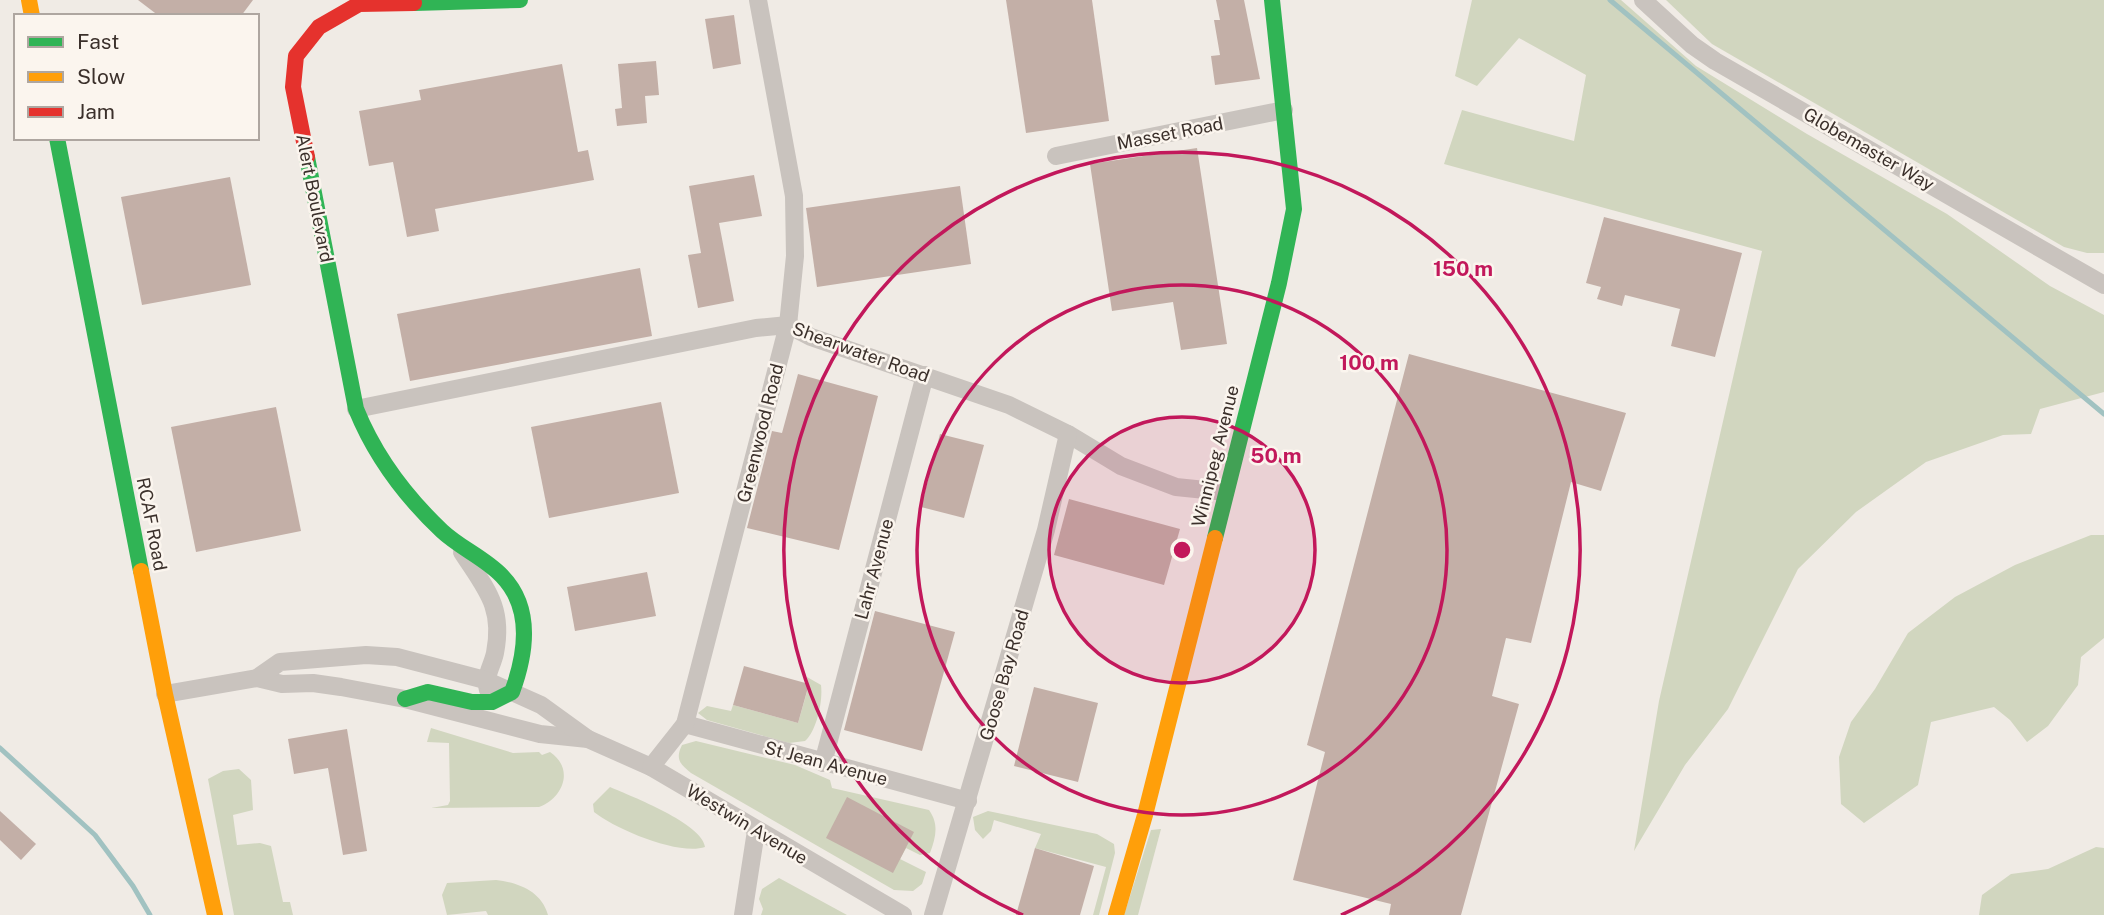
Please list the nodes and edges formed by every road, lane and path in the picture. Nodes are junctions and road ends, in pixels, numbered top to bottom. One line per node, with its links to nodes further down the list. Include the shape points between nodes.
1 (520, 0): 11 (street, Alert Boulevard, via 359,4 319,27 296,56 293,87)
2 (758, 0): 9 (street, Greenwood Road, via 794,196 795,257)
3 (1272, 0): 5 (street, Winnipeg Avenue)
4 (1643, 0): 8 (street, Globemaster Way, via 1692,46 1716,61)
5 (1284, 110): 7 (street, Masset Road); 13 (street, Winnipeg Avenue, via 1294,209)
6 (57, 140): 18 (street, RCAF Road)
7 (1056, 156)
8 (2104, 285)
9 (788, 325): 10 (street, Shearwater Road); 11 (street, Shearwater Road); 22 (street, Greenwood Road)
10 (925, 375): 12 (street, Shearwater Road, via 1009,405); 24 (street, Lahr Avenue)
11 (356, 409): 14 (street, Alert Boulevard, via 367,441 399,486)
12 (1068, 434): 13 (street, Shearwater Road, via 1121,466 1154,479 1176,487); 26 (street, Goose Bay Road, via 1046,530)
13 (1225, 492): 32 (street, Winnipeg Avenue)
14 (458, 546): 16 (street, Alert Boulevard, via 496,607 499,630); 17 (street, Alert Boulevard, via 502,576 522,607 526,641)
15 (257, 678): 16 (street, Westwin Avenue, via 280,663 366,655 428,663); 18 (street, Westwin Avenue); 19 (street, Westwin Avenue)
16 (485, 680): 17 (street, Westwin Avenue); 20 (street)
17 (512, 692): 20 (street); 23 (street, Westwin Avenue, via 541,705)
18 (166, 694): 28 (street, RCAF Road)
19 (405, 699): 20 (street, via 428,692); 21 (street, Westwin Avenue)
20 (492, 702): 21 (street)
21 (505, 724): 23 (street, Westwin Avenue, via 540,734)
22 (685, 724): 24 (street, St Jean Avenue); 25 (street, Greenwood Road)
23 (588, 739): 25 (street, Westwin Avenue)
24 (823, 763): 26 (street, St Jean Avenue)
25 (650, 766): 27 (street, Westwin Avenue)
26 (968, 801): 31 (street, Goose Bay Road)
27 (756, 831): 29 (street); 30 (street, Westwin Avenue)
28 (215, 915)
29 (743, 915)
30 (903, 915)
31 (933, 915)
32 (1116, 915)

